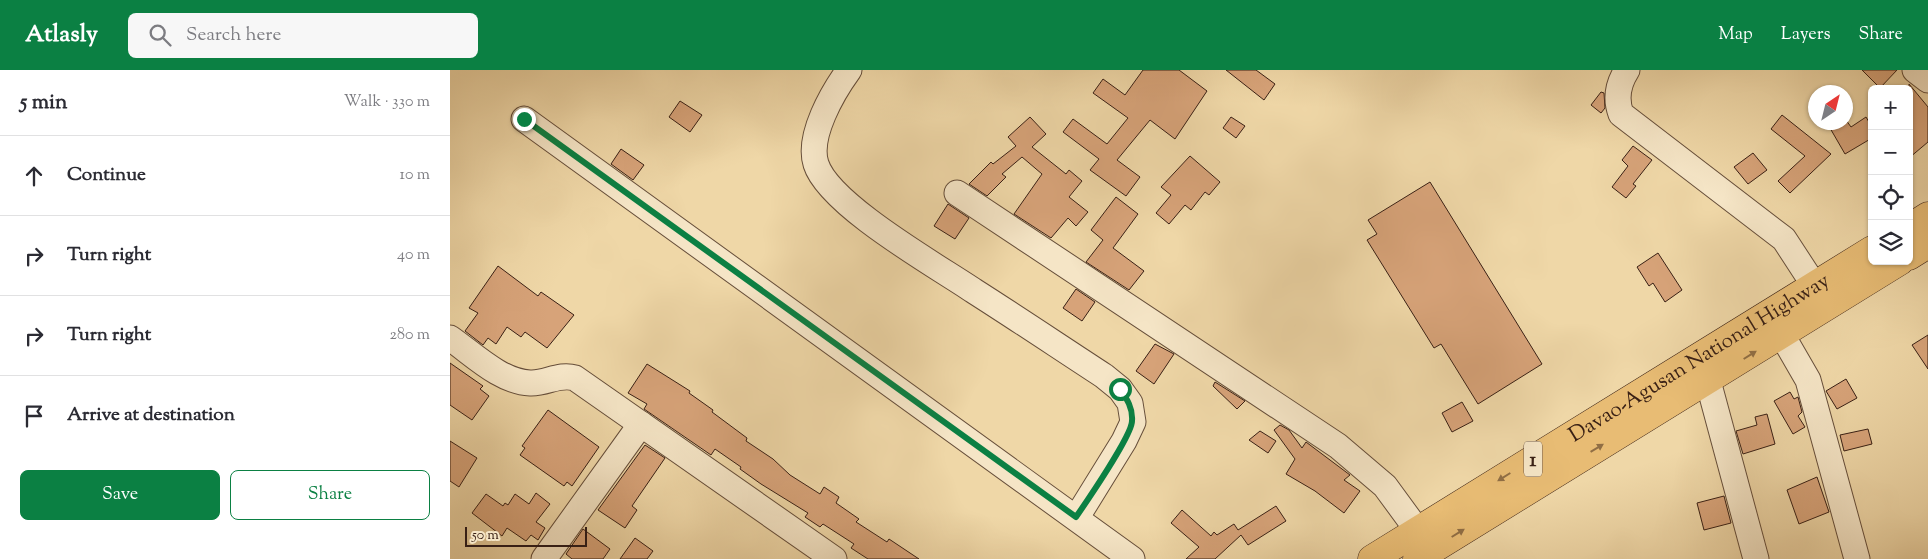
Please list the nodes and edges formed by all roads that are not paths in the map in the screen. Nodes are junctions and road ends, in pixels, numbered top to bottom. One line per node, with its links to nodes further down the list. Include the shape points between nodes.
1 (849, 70): 19 (street, via 826,110 815,138 816,164 828,185 884,231 1104,376 1120,389 1130,403 1133,422 1127,435)
2 (1627, 70): 13 (street, via 1618,88 1616,102 1621,114 1784,239)
3 (1915, 70): 4 (street)
4 (1928, 80)
5 (524, 119): 19 (street)
6 (956, 193): 20 (street, via 1338,446 1385,486)
7 (1928, 216): 8 (highway)
8 (1913, 225)
9 (1928, 244): 10 (highway)
10 (1913, 253)
11 (1868, 254): 13 (highway, Davao-Agusan National Highway / 1)
12 (1891, 265): 13 (highway, Davao-Agusan National Highway / 1)
13 (1821, 296): 14 (highway, Davao-Agusan National Highway / 1); 18 (highway, Davao-Agusan National Highway / 1, one-way to 18)
14 (1782, 335): 16 (highway, Davao-Agusan National Highway / 1, one-way to 14); 27 (street, via 1808,380)
15 (450, 338): 17 (street, via 512,380 540,383 560,376 575,378)
16 (1708, 381): 18 (highway, Davao-Agusan National Highway / 1, one-way to 16); 26 (street)
17 (641, 424): 21 (street); 22 (street)
18 (1483, 504): 20 (highway, Davao-Agusan National Highway / 1); 25 (highway, Davao-Agusan National Highway / 1, one-way to 18)
19 (1076, 517): 23 (street)
20 (1418, 531): 24 (highway, Davao-Agusan National Highway / 1)
21 (544, 559)
22 (834, 559)
23 (1132, 559)
24 (1372, 559)
25 (1417, 559)
26 (1756, 559)
27 (1857, 559)

